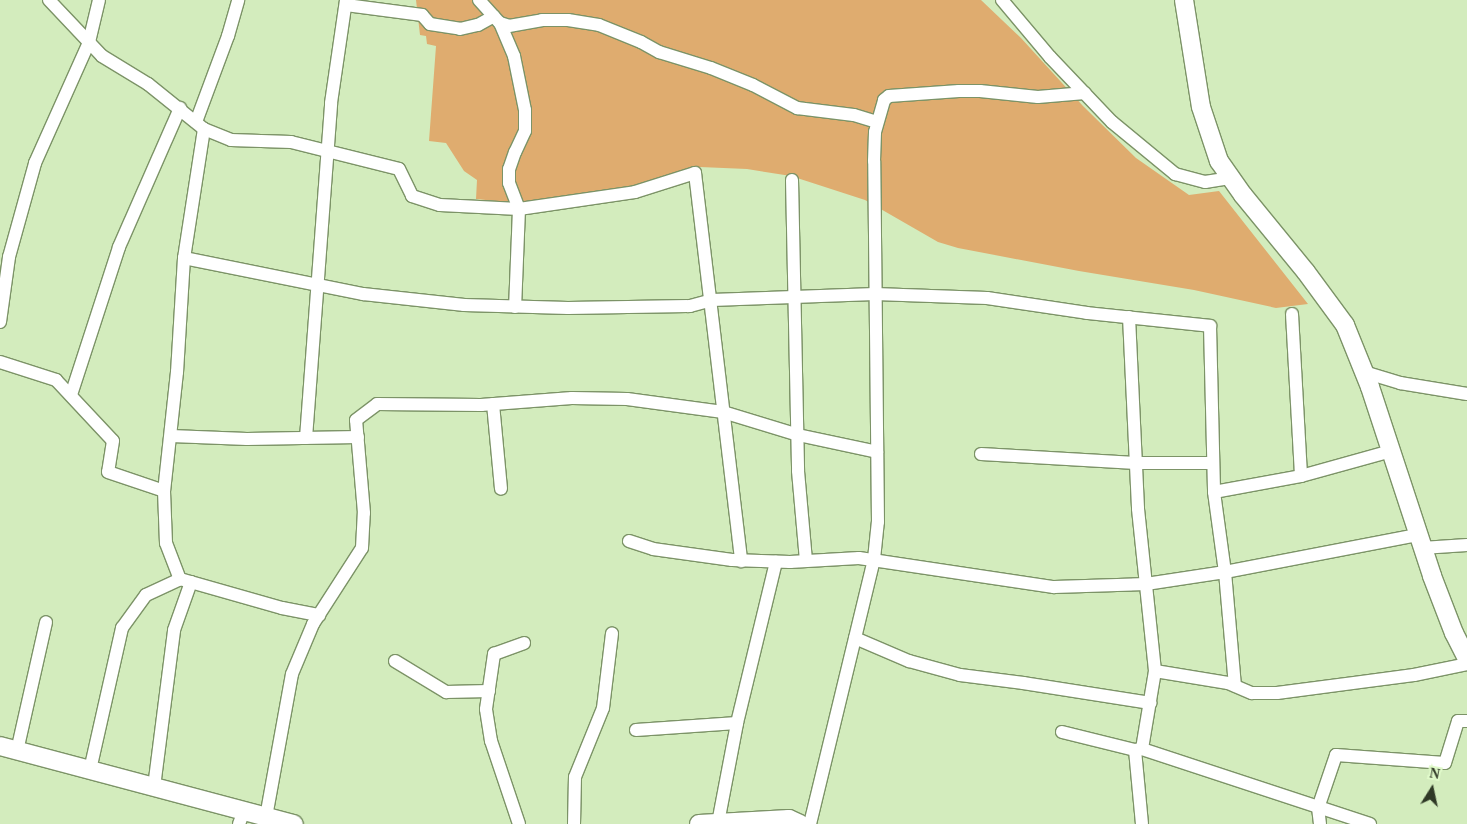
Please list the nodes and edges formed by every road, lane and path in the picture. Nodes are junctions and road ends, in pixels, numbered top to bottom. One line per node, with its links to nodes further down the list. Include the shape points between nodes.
1 (49, 0): 9 (street)
2 (99, 0): 9 (street)
3 (238, 0): 13 (street)
4 (480, 0): 8 (street)
5 (1002, 0): 10 (street)
6 (1184, 0): 15 (street, via 1201,107 1216,153)
7 (346, 2): 8 (street, via 422,15 430,24 460,30); 14 (street)
8 (497, 20): 12 (street, via 509,26 542,20 568,20 599,26 659,52 753,85 797,108 854,115); 17 (street, via 514,56 526,110 525,132 514,152 509,183)
9 (89, 42): 11 (street, via 102,56); 26 (street, via 35,163 9,257)
10 (1085, 93): 12 (street, via 1038,98 966,91 889,96 884,100); 15 (street, via 1112,122 1175,174 1205,182)
11 (180, 108): 13 (street); 30 (street, via 119,247)
12 (877, 122): 20 (street, via 874,161)
13 (200, 125): 14 (street, via 231,140 291,142); 18 (street)
14 (327, 151): 17 (street, via 399,169 412,196 440,205); 19 (street)
15 (1230, 178): 28 (street, via 1345,325)
16 (792, 180): 21 (street)
17 (519, 209): 22 (street, via 635,192 695,173); 23 (street)
18 (184, 258): 19 (street); 34 (street)
19 (316, 285): 23 (street, via 372,295); 36 (street)
20 (875, 294): 21 (street); 25 (street, via 987,298); 38 (street)
21 (794, 297): 22 (street); 33 (street)
22 (710, 301): 23 (street, via 690,306); 32 (street)
23 (515, 307)
24 (1292, 314): 42 (street)
25 (1129, 317): 40 (street); 41 (street, via 1210,326)
26 (0, 322)
27 (0, 362): 30 (street, via 56,380)
28 (1364, 372): 29 (street, via 1400,383); 37 (street)
29 (1467, 394)
30 (71, 396): 44 (street, via 113,441 108,472)
31 (493, 404): 32 (street, via 572,398 627,399); 35 (street, via 377,404 356,420); 43 (street)
32 (723, 412): 33 (street); 50 (street)
33 (798, 435): 38 (street); 51 (street)
34 (171, 436): 36 (street); 44 (street)
35 (358, 437): 36 (street); 56 (street, via 364,513 362,548)
36 (306, 438)
37 (1391, 451): 42 (street); 47 (street)
38 (877, 452): 49 (street, via 878,522)
39 (981, 454): 40 (street)
40 (1136, 463): 41 (street); 55 (street)
41 (1213, 463): 45 (street)
42 (1302, 476): 45 (street)
43 (502, 489)
44 (164, 491): 54 (street, via 166,543)
45 (1214, 492): 53 (street)
46 (629, 541): 50 (street, via 653,549)
47 (1420, 541): 48 (street); 53 (street); 61 (street)
48 (1467, 545)
49 (874, 559): 51 (street); 55 (street, via 1054,587); 59 (street)
50 (740, 561): 52 (street)
51 (806, 561): 52 (street)
52 (776, 562): 69 (street)
53 (1225, 572): 55 (street); 65 (street)
54 (186, 581): 56 (street); 74 (street, via 146,595 122,628); 75 (street, via 174,630)
55 (1146, 584): 64 (street)
56 (319, 615): 78 (street, via 292,674)
57 (46, 622): 72 (street)
58 (612, 634): 83 (street, via 603,708 575,777)
59 (855, 638): 67 (street, via 909,661 960,675); 80 (street)
60 (524, 644): 66 (street, via 494,654)
61 (1467, 660)
62 (395, 661): 66 (street, via 446,692)
63 (1467, 664): 65 (street, via 1414,675 1277,693 1252,693)
64 (1155, 671): 65 (street); 67 (street)
65 (1234, 686)
66 (489, 690): 82 (street, via 486,709 491,741)
67 (1150, 703): 73 (street)
68 (1467, 721): 76 (street, via 1458,722 1445,763 1336,755)
69 (738, 723): 70 (street); 79 (street)
70 (636, 730)
71 (1062, 732): 73 (street)
72 (8, 749): 74 (street)
73 (1138, 749): 76 (street); 85 (street)
74 (90, 770): 75 (street)
75 (154, 787): 77 (street)
76 (1318, 808): 86 (street); 87 (street)
77 (242, 817): 78 (street)
78 (266, 817): 81 (street)
79 (718, 823): 80 (street, via 789,819); 84 (street)
80 (800, 823)
81 (294, 824)
82 (519, 824)
83 (574, 824)
84 (699, 824)
85 (1142, 824)
86 (1320, 824)
87 (1370, 824)

